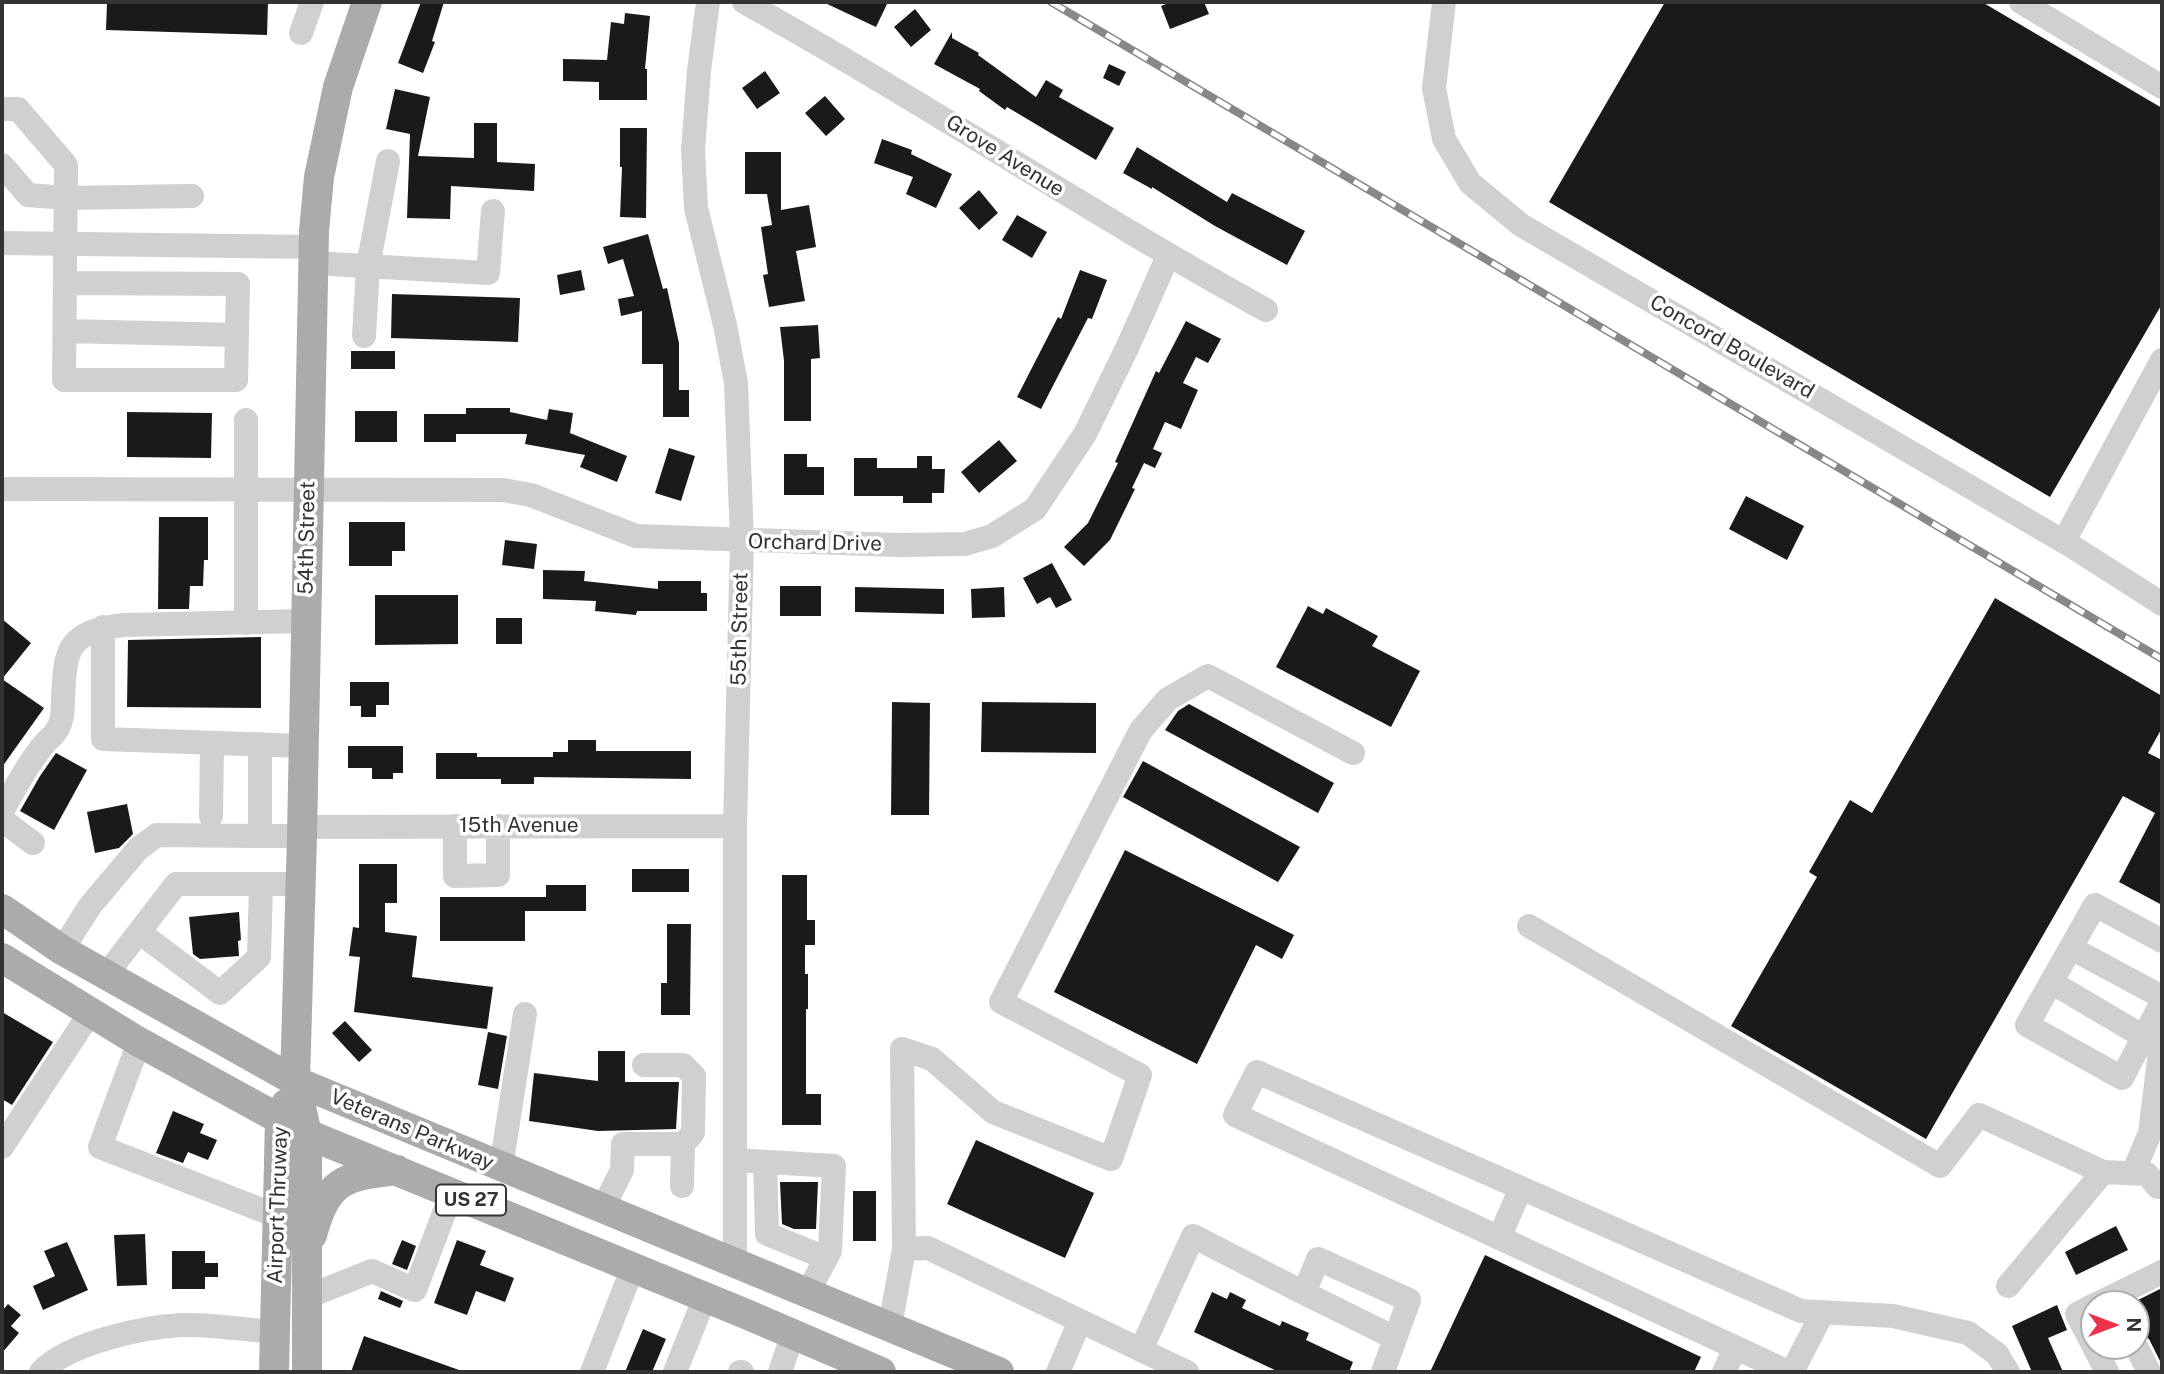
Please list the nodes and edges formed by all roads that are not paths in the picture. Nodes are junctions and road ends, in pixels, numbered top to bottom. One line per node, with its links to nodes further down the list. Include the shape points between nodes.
1 (312, 2): 7 (street)
2 (367, 2): 17 (main road, 54th Street, via 338,86 319,177)
3 (708, 2): 30 (street, 55th Street, via 693,150 696,208 736,383)
4 (744, 2): 18 (street, Grove Avenue, via 848,60)
5 (1444, 2): 31 (street, Concord Boulevard, via 1434,88 1444,139 1470,183 1521,225)
6 (2021, 2): 8 (street)
7 (300, 33)
8 (2162, 87)
9 (2, 109): 13 (street, via 18,109 66,165)
10 (388, 161): 19 (street)
11 (2, 165): 13 (street, via 28,195)
12 (192, 196): 13 (street)
13 (66, 198): 16 (street)
14 (493, 211): 19 (street, via 488,273)
15 (2, 243): 16 (street)
16 (67, 244): 17 (street); 20 (street)
17 (313, 255): 19 (street); 29 (main road, 54th Street)
18 (1168, 256): 21 (street, Grove Avenue); 30 (street, Orchard Drive, via 1085,434 1035,509 992,536 965,544)
19 (368, 266): 24 (street)
20 (66, 283): 22 (street); 23 (street, via 238,284)
21 (1266, 310)
22 (65, 331): 23 (street); 23 (street, via 64,380 236,380)
23 (237, 335)
24 (364, 336)
25 (2162, 359): 31 (street)
26 (246, 420): 28 (street)
27 (2, 489): 28 (street, Orchard Drive)
28 (245, 489): 29 (street, Orchard Drive); 34 (street)
29 (308, 489): 30 (street, Orchard Drive, via 503,490 531,495 636,537); 33 (main road, 54th Street)
30 (742, 541): 43 (street, 55th Street)
31 (2064, 541): 32 (street, Concord Boulevard)
32 (2162, 604)
33 (306, 621): 34 (street); 38 (main road, 54th Street)
34 (246, 623): 35 (street)
35 (103, 627): 36 (street, via 103,739); 40 (street, via 84,634 71,646 57,730)
36 (212, 743): 37 (street); 41 (street)
37 (260, 744): 38 (street); 47 (street)
38 (304, 746): 46 (main road, 54th Street)
39 (1353, 754): 85 (street, via 1208,676 1168,699 1141,730 1001,1002 1140,1075 1111,1159 993,1112 932,1059 902,1049)
40 (2, 812)
41 (211, 816)
42 (2, 820): 48 (street)
43 (735, 826): 45 (street, 15th Avenue); 66 (street, 55th Street)
44 (454, 827): 45 (street, 15th Avenue); 45 (street, via 455,876 498,875); 46 (street, 15th Avenue)
45 (498, 827)
46 (302, 831): 47 (street, 15th Avenue); 50 (main road, 54th Street)
47 (260, 836): 56 (street, 15th Avenue, via 157,835 138,849 90,906)
48 (33, 843)
49 (261, 884): 50 (street); 53 (street, via 176,884); 53 (street, via 259,957 220,993)
50 (301, 884): 68 (main road, 54th Street)
51 (2, 909): 56 (main road, Veterans Parkway / US 27)
52 (1529, 926): 77 (street, via 1940,1166 1979,1115)
53 (139, 932): 58 (street)
54 (2162, 941): 55 (street, via 2095,905)
55 (2071, 948): 59 (street); 60 (street)
56 (62, 950): 58 (main road, Veterans Parkway / US 27)
57 (2, 958): 61 (main road, Veterans Parkway / US 27)
58 (106, 975): 68 (main road, Veterans Parkway / US 27)
59 (2051, 982): 63 (street); 63 (street, via 2027,1025 2122,1078)
60 (2162, 1000): 63 (street)
61 (90, 1013): 64 (main road, Veterans Parkway / US 27); 72 (street)
62 (525, 1014): 75 (street)
63 (2153, 1037): 78 (street)
64 (139, 1042): 69 (main road, Veterans Parkway / US 27); 83 (street, via 100,1147)
65 (644, 1065): 67 (street, via 683,1065)
66 (735, 1075): 67 (street); 73 (street, 55th Street)
67 (694, 1076): 71 (street, via 693,1133)
68 (295, 1081): 69 (main road, Airport Thruway); 70 (main road, Airport Thruway); 75 (main road, Veterans Parkway / US 27)
69 (280, 1119): 70 (main road, Veterans Parkway / US 27); 83 (main road, Airport Thruway)
70 (307, 1134): 76 (main road, Veterans Parkway / US 27); 86 (main road, Airport Thruway)
71 (683, 1144): 79 (street); 82 (street, via 622,1144 622,1170)
72 (2, 1147)
73 (735, 1160): 74 (street); 88 (street, 55th Street)
74 (765, 1162): 87 (street, via 767,1234); 87 (street, via 834,1166)
75 (501, 1167): 82 (main road, Veterans Parkway / US 27)
76 (398, 1170): 81 (main road, Veterans Parkway / US 27); 86 (main road, via 358,1176 338,1185 323,1202)
77 (2103, 1172): 78 (street); 91 (street)
78 (2151, 1173)
79 (682, 1186)
80 (1521, 1188): 84 (street); 84 (street, via 1257,1072 1235,1115); 97 (street, via 1801,1311)
81 (452, 1192): 89 (main road, Veterans Parkway / US 27); 95 (street, via 415,1290 372,1271)
82 (603, 1208): 88 (main road, Veterans Parkway / US 27)
83 (277, 1216): 100 (main road, Airport Thruway)
84 (1499, 1238): 103 (street)
85 (904, 1249): 98 (street, via 928,1248); 99 (street)
86 (307, 1252): 95 (main road, Airport Thruway)
87 (826, 1258): 93 (street)
88 (735, 1262): 93 (main road, Veterans Parkway / US 27)
89 (633, 1267): 96 (main road, Veterans Parkway / US 27); 109 (street)
90 (2162, 1272): 92 (street)
91 (2008, 1286)
92 (2128, 1290)
93 (808, 1292): 99 (main road, Veterans Parkway / US 27)
94 (1304, 1293): 102 (street); 102 (street, via 1318,1259 1409,1300); 104 (street, via 1193,1236)
95 (307, 1297): 108 (main road, Airport Thruway)
96 (705, 1297): 101 (main road, Veterans Parkway / US 27); 110 (street)
97 (1822, 1312): 117 (street); 118 (street, via 1893,1316 1968,1333 1997,1354)
98 (1080, 1321): 104 (street); 113 (street)
99 (890, 1326): 105 (main road); 112 (main road, Veterans Parkway / US 27)
100 (274, 1332): 106 (street, via 184,1325 133,1331 80,1348); 107 (main road, Airport Thruway)
101 (793, 1334): 105 (main road, Veterans Parkway / US 27); 111 (street)
102 (1395, 1338): 115 (street)
103 (1735, 1348): 116 (street); 117 (street)
104 (1141, 1350): 114 (street)
105 (877, 1370)
106 (41, 1372)
107 (274, 1372)
108 (307, 1372)
109 (592, 1372)
110 (675, 1372)
111 (780, 1372)
112 (999, 1372)
113 (1058, 1372)
114 (1187, 1372)
115 (1383, 1372)
116 (1724, 1372)
117 (1790, 1372)
118 (2008, 1372)

